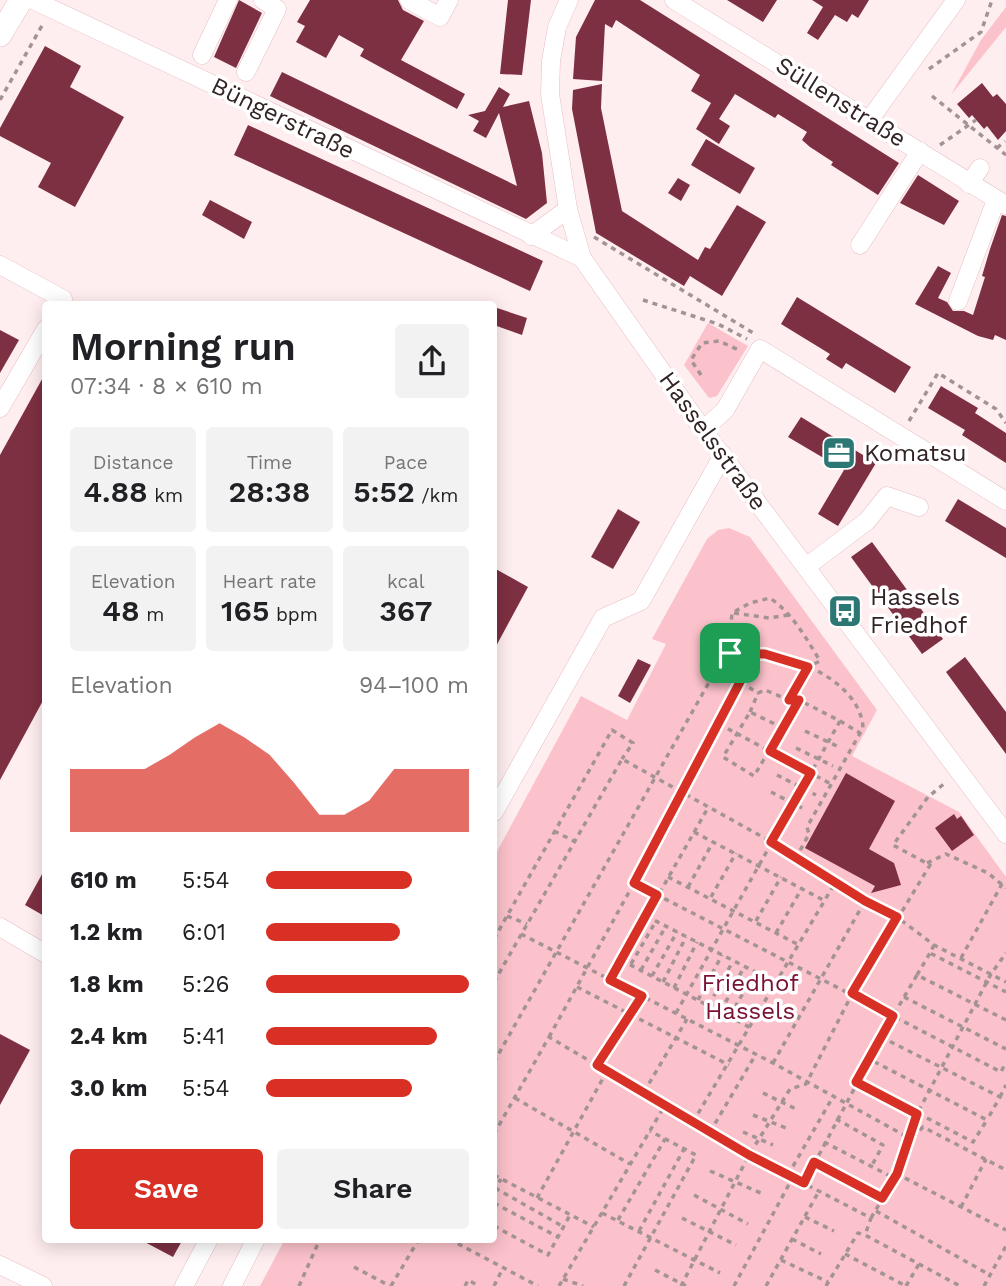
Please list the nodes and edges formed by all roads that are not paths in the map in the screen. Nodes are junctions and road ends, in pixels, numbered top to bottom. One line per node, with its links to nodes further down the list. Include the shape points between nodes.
1 (21, 0): 10 (main road)
2 (33, 0): 19 (street, Büngerstraße)
3 (228, 0): 11 (street)
4 (263, 0): 12 (street, via 277,9)
5 (409, 0): 6 (street, via 440,17)
6 (449, 0)
7 (569, 0): 18 (street, Hasselsstraße, via 557,27 550,94)
8 (674, 0): 13 (street, Süllenstraße)
9 (956, 0): 13 (street)
10 (0, 35)
11 (202, 55)
12 (246, 72)
13 (870, 119): 14 (street, Süllenstraße)
14 (928, 150): 16 (street, Süllenstraße); 20 (street)
15 (980, 168): 16 (street)
16 (969, 184): 17 (street, Süllenstraße)
17 (1001, 202): 24 (street)
18 (568, 209): 19 (street); 21 (street, Hasselsstraße)
19 (531, 236): 21 (street, Büngerstraße)
20 (860, 245)
21 (582, 258): 27 (street, Hasselsstraße)
22 (0, 265): 23 (street)
23 (62, 301)
24 (958, 301)
25 (42, 336): 26 (street)
26 (0, 408)
27 (703, 430): 28 (street, Hasselsstraße); 29 (street, via 725,410 757,354)
28 (723, 455): 31 (street, Hasselsstraße); 32 (street, via 641,601 603,618)
29 (1006, 501)
30 (919, 507): 31 (street, via 887,496 867,521)
31 (806, 567): 33 (street, Hasselsstraße)
32 (497, 807)
33 (1006, 834)
34 (0, 927): 35 (street)
35 (42, 952)
36 (207, 1243): 40 (street)
37 (254, 1243): 41 (street)
38 (0, 1265): 39 (street)
39 (43, 1286)
40 (184, 1286)
41 (232, 1286)

